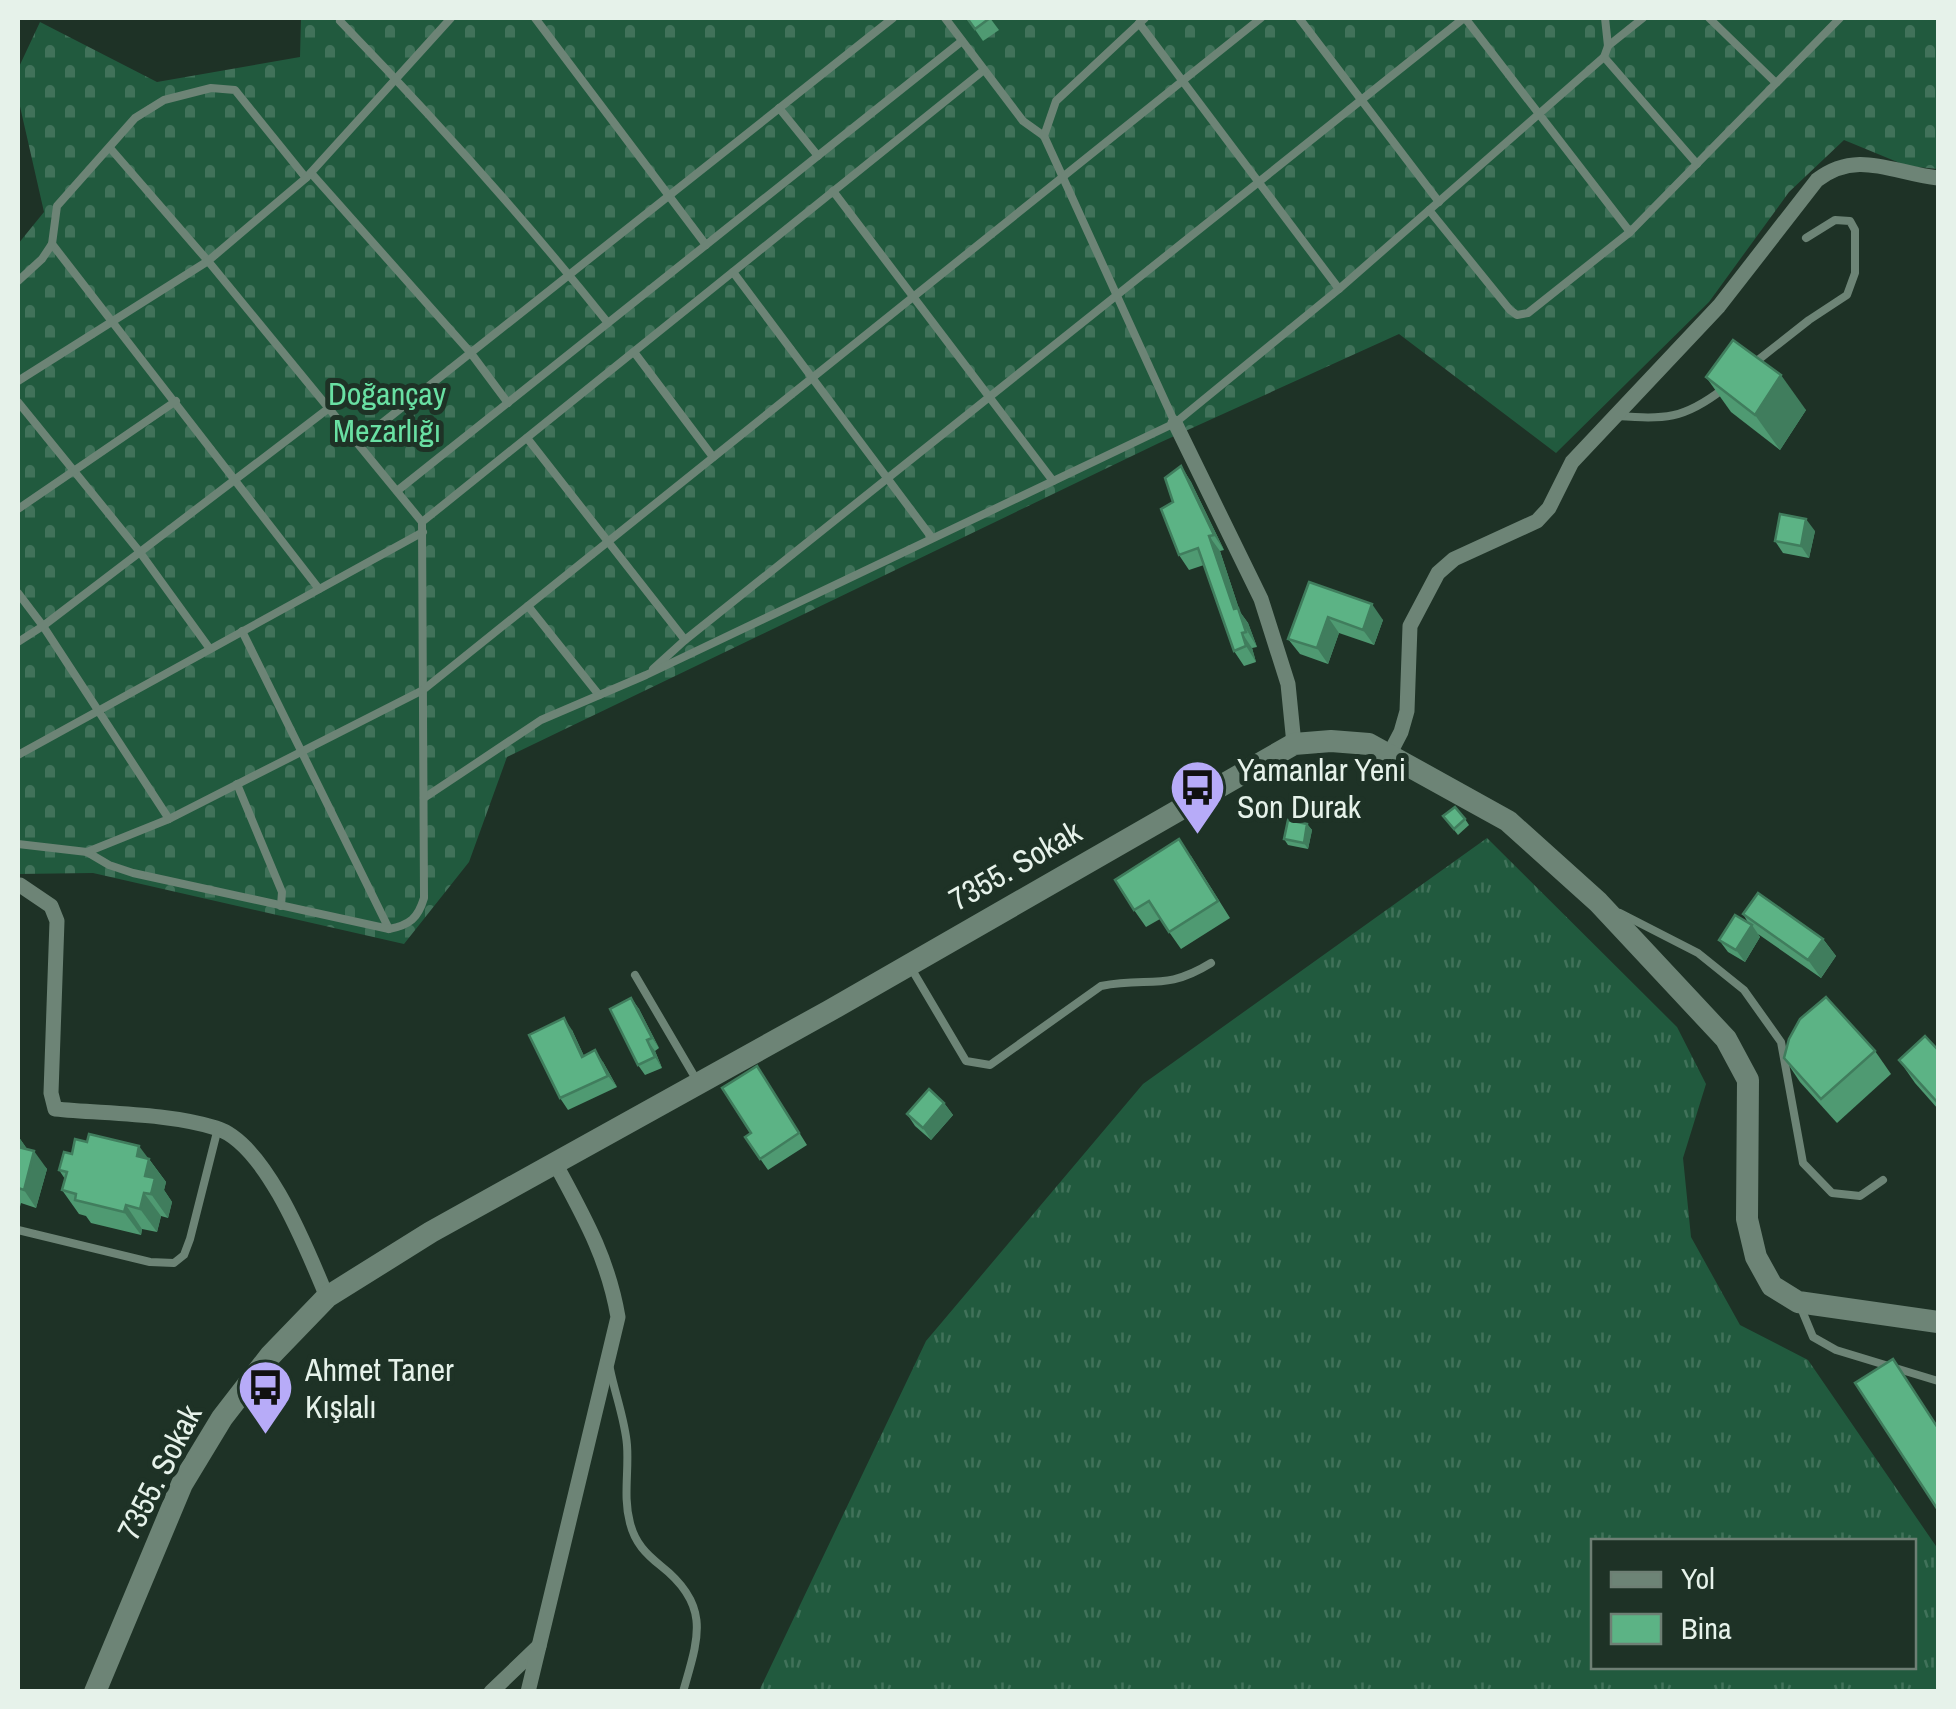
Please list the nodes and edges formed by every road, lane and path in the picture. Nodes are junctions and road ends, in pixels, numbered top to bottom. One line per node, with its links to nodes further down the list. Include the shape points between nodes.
1 (451, 18): 18 (lane)
2 (535, 18): 33 (lane)
3 (892, 18): 22 (lane)
4 (945, 18): 14 (lane)
5 (1261, 18): 19 (lane)
6 (1298, 18): 21 (lane)
7 (1464, 18): 21 (lane); 23 (lane)
8 (1604, 18): 15 (lane)
9 (1643, 18): 15 (lane)
10 (1709, 18): 20 (lane)
11 (1840, 18): 20 (lane)
12 (1142, 20): 19 (lane); 24 (lane, via 1056,101)
13 (340, 21): 18 (lane)
14 (962, 40): 17 (lane); 26 (lane)
15 (1608, 46): 16 (lane)
16 (1604, 57): 23 (lane); 27 (lane)
17 (984, 70): 24 (lane, via 1023,121); 32 (lane)
18 (396, 78): 28 (lane); 42 (lane)
19 (1182, 81): 29 (lane); 31 (lane)
20 (1776, 83): 27 (lane)
21 (1362, 100): 31 (lane); 34 (lane)
22 (779, 108): 26 (lane); 33 (lane)
23 (1539, 114): 34 (lane); 36 (lane)
24 (1044, 136): 29 (lane)
25 (110, 148): 28 (lane, via 136,118 164,100 212,88 235,90); 38 (lane, via 58,206); 40 (lane)
26 (818, 156): 39 (lane)
27 (1697, 164): 36 (lane)
28 (309, 176): 40 (lane); 49 (lane)
29 (1062, 176): 45 (lane); 46 (lane)
30 (1938, 178): 60 (street, via 1874,164 1833,168)
31 (1259, 182): 44 (lane); 46 (lane)
32 (833, 192): 41 (lane); 45 (lane)
33 (669, 195): 39 (lane); 42 (lane)
34 (1439, 202): 35 (lane)
35 (1429, 210): 36 (lane, via 1517,315); 44 (lane)
36 (1630, 232)
37 (1806, 238): 51 (lane, via 1835,220 1850,221 1856,273 1846,296)
38 (52, 244): 43 (lane); 47 (lane)
39 (706, 245): 48 (lane)
40 (208, 261): 47 (lane); 59 (lane)
41 (733, 272): 50 (lane); 52 (lane)
42 (569, 274): 48 (lane); 49 (lane)
43 (18, 281)
44 (1339, 290): 61 (lane)
45 (913, 296): 52 (lane); 55 (lane)
46 (1117, 297): 55 (lane); 61 (lane)
47 (113, 321): 53 (lane); 56 (lane)
48 (608, 323): 58 (lane)
49 (470, 352): 58 (lane); 63 (lane)
50 (634, 352): 62 (lane); 64 (lane)
51 (1748, 369)
52 (812, 378): 64 (lane); 66 (lane)
53 (18, 381)
54 (1732, 382): 60 (lane, via 1701,406 1665,419)
55 (990, 397): 66 (lane); 68 (lane)
56 (176, 401): 65 (lane); 67 (lane)
57 (18, 402): 65 (lane)
58 (508, 403): 69 (lane)
59 (328, 408): 63 (lane); 67 (lane)
60 (1616, 416): 90 (street, via 1572,462 1537,521 1454,558 1438,574 1410,626 1406,711)
61 (1174, 423): 68 (lane); 87 (street, via 1262,599 1288,684)
62 (527, 438): 71 (lane); 73 (lane)
63 (357, 442): 69 (lane)
64 (713, 457): 73 (lane)
65 (74, 470): 70 (lane); 74 (lane)
66 (888, 478): 72 (lane); 80 (lane)
67 (237, 479): 74 (lane); 75 (lane)
68 (1054, 481): 72 (lane)
69 (397, 491): 71 (lane)
70 (18, 509)
71 (423, 527): 75 (lane); 84 (lane)
72 (932, 538): 83 (lane)
73 (608, 542): 77 (lane); 80 (lane)
74 (139, 551): 78 (lane); 82 (lane)
75 (319, 589): 79 (lane)
76 (18, 594): 78 (lane)
77 (528, 606): 84 (lane); 85 (lane)
78 (44, 626): 81 (lane); 86 (lane)
79 (242, 631): 82 (lane); 88 (lane)
80 (685, 640): 83 (lane)
81 (18, 642)
82 (210, 649): 86 (lane)
83 (646, 675): 85 (lane)
84 (423, 690): 88 (lane); 92 (lane)
85 (600, 695): 92 (lane, via 541,720)
86 (97, 711): 89 (lane); 93 (lane)
87 (1294, 744): 90 (street, 7355. Sokak, via 1369,744); 101 (street, 7355. Sokak)
88 (302, 752): 91 (lane); 99 (lane)
89 (18, 755)
90 (1389, 755): 97 (street, 7355. Sokak, via 1508,821)
91 (237, 784): 93 (lane); 98 (lane, via 282,892)
92 (423, 798): 99 (lane, via 424,898 408,925)
93 (169, 819): 95 (lane)
94 (18, 844): 95 (lane)
95 (87, 852): 98 (lane, via 134,872)
96 (20, 885): 104 (street, via 51,906 57,921 51,1093 56,1109)
97 (1598, 902): 106 (lane, via 1698,952 1744,990 1782,1042 1803,1163 1818,1180 1832,1193 1860,1196); 109 (street, 7355. Sokak, via 1726,1039 1748,1080 1747,1219 1772,1286)
98 (281, 906): 99 (lane)
99 (390, 928)
100 (1211, 963): 101 (lane, via 1167,983 1101,986 982,1066 966,1061)
101 (909, 964): 103 (street, 7355. Sokak)
102 (635, 975): 103 (lane)
103 (698, 1083): 105 (street, 7355. Sokak)
104 (218, 1128): 107 (lane, via 190,1240 174,1263); 108 (street, via 237,1139 272,1182)
105 (555, 1163): 108 (street, 7355. Sokak); 111 (street, via 611,1279 618,1317)
106 (1883, 1180)
107 (18, 1230)
108 (327, 1297): 114 (street, 7355. Sokak, via 270,1356 192,1467)
109 (1798, 1302): 110 (street); 112 (lane, via 1813,1338)
110 (1938, 1322)
111 (609, 1365): 113 (street); 117 (lane, via 627,1443 630,1525 642,1551 679,1582 698,1616)
112 (1938, 1381)
113 (540, 1646): 115 (street); 116 (street)
114 (95, 1692)
115 (490, 1692)
116 (528, 1692)
117 (683, 1692)

